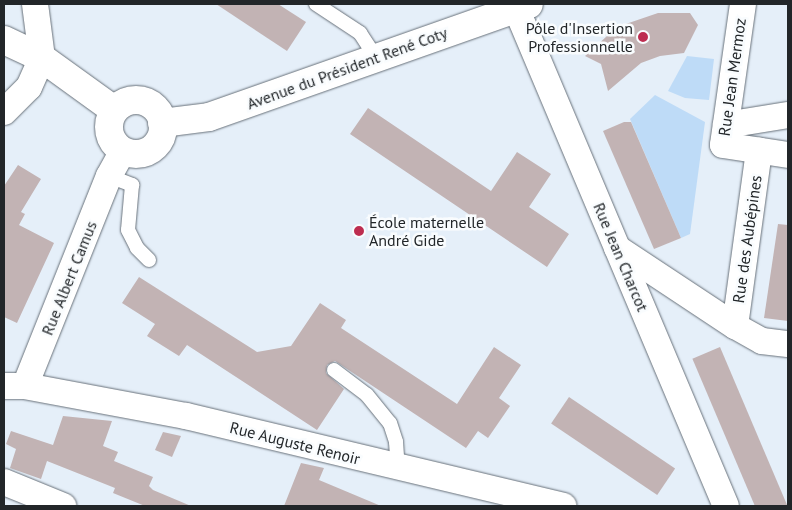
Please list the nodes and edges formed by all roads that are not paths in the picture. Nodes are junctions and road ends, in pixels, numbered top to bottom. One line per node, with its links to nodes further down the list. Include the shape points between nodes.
1 (36, 4): 6 (street)
2 (316, 4): 7 (lane, via 360,33)
3 (743, 4): 12 (street, Rue Jean Mermoz)
4 (520, 5): 7 (street, Avenue du Président René Coty); 17 (street, Rue Jean Charcot)
5 (4, 40): 6 (street)
6 (42, 58): 8 (street); 9 (street, via 29,87)
7 (376, 58): 11 (street, Avenue du Président René Coty, via 209,118)
8 (114, 110): 11 (street, via 127,101 142,100 156,108); 13 (street, via 109,132)
9 (4, 112)
10 (788, 115): 12 (street)
11 (162, 123): 13 (street, via 160,137 151,149 137,154)
12 (726, 125): 14 (street, Rue Jean Mermoz, via 723,145)
13 (123, 151): 16 (street, Rue Albert Camus)
14 (759, 151): 15 (street, Rue Jean Mermoz); 19 (street, Rue des Aubépines)
15 (788, 155)
16 (109, 176): 18 (lane, via 132,185 128,230 136,248); 22 (street, Rue Albert Camus)
17 (618, 248): 19 (street); 27 (street, Rue Jean Charcot)
18 (149, 260)
19 (735, 326): 20 (street, via 762,341)
20 (788, 344)
21 (334, 370): 23 (lane, via 367,395 390,423 396,442)
22 (14, 386): 23 (street, Rue Auguste Renoir, via 186,416)
23 (398, 468): 26 (street, Rue Auguste Renoir)
24 (4, 482): 25 (street)
25 (63, 506)
26 (564, 506)
27 (726, 506)

